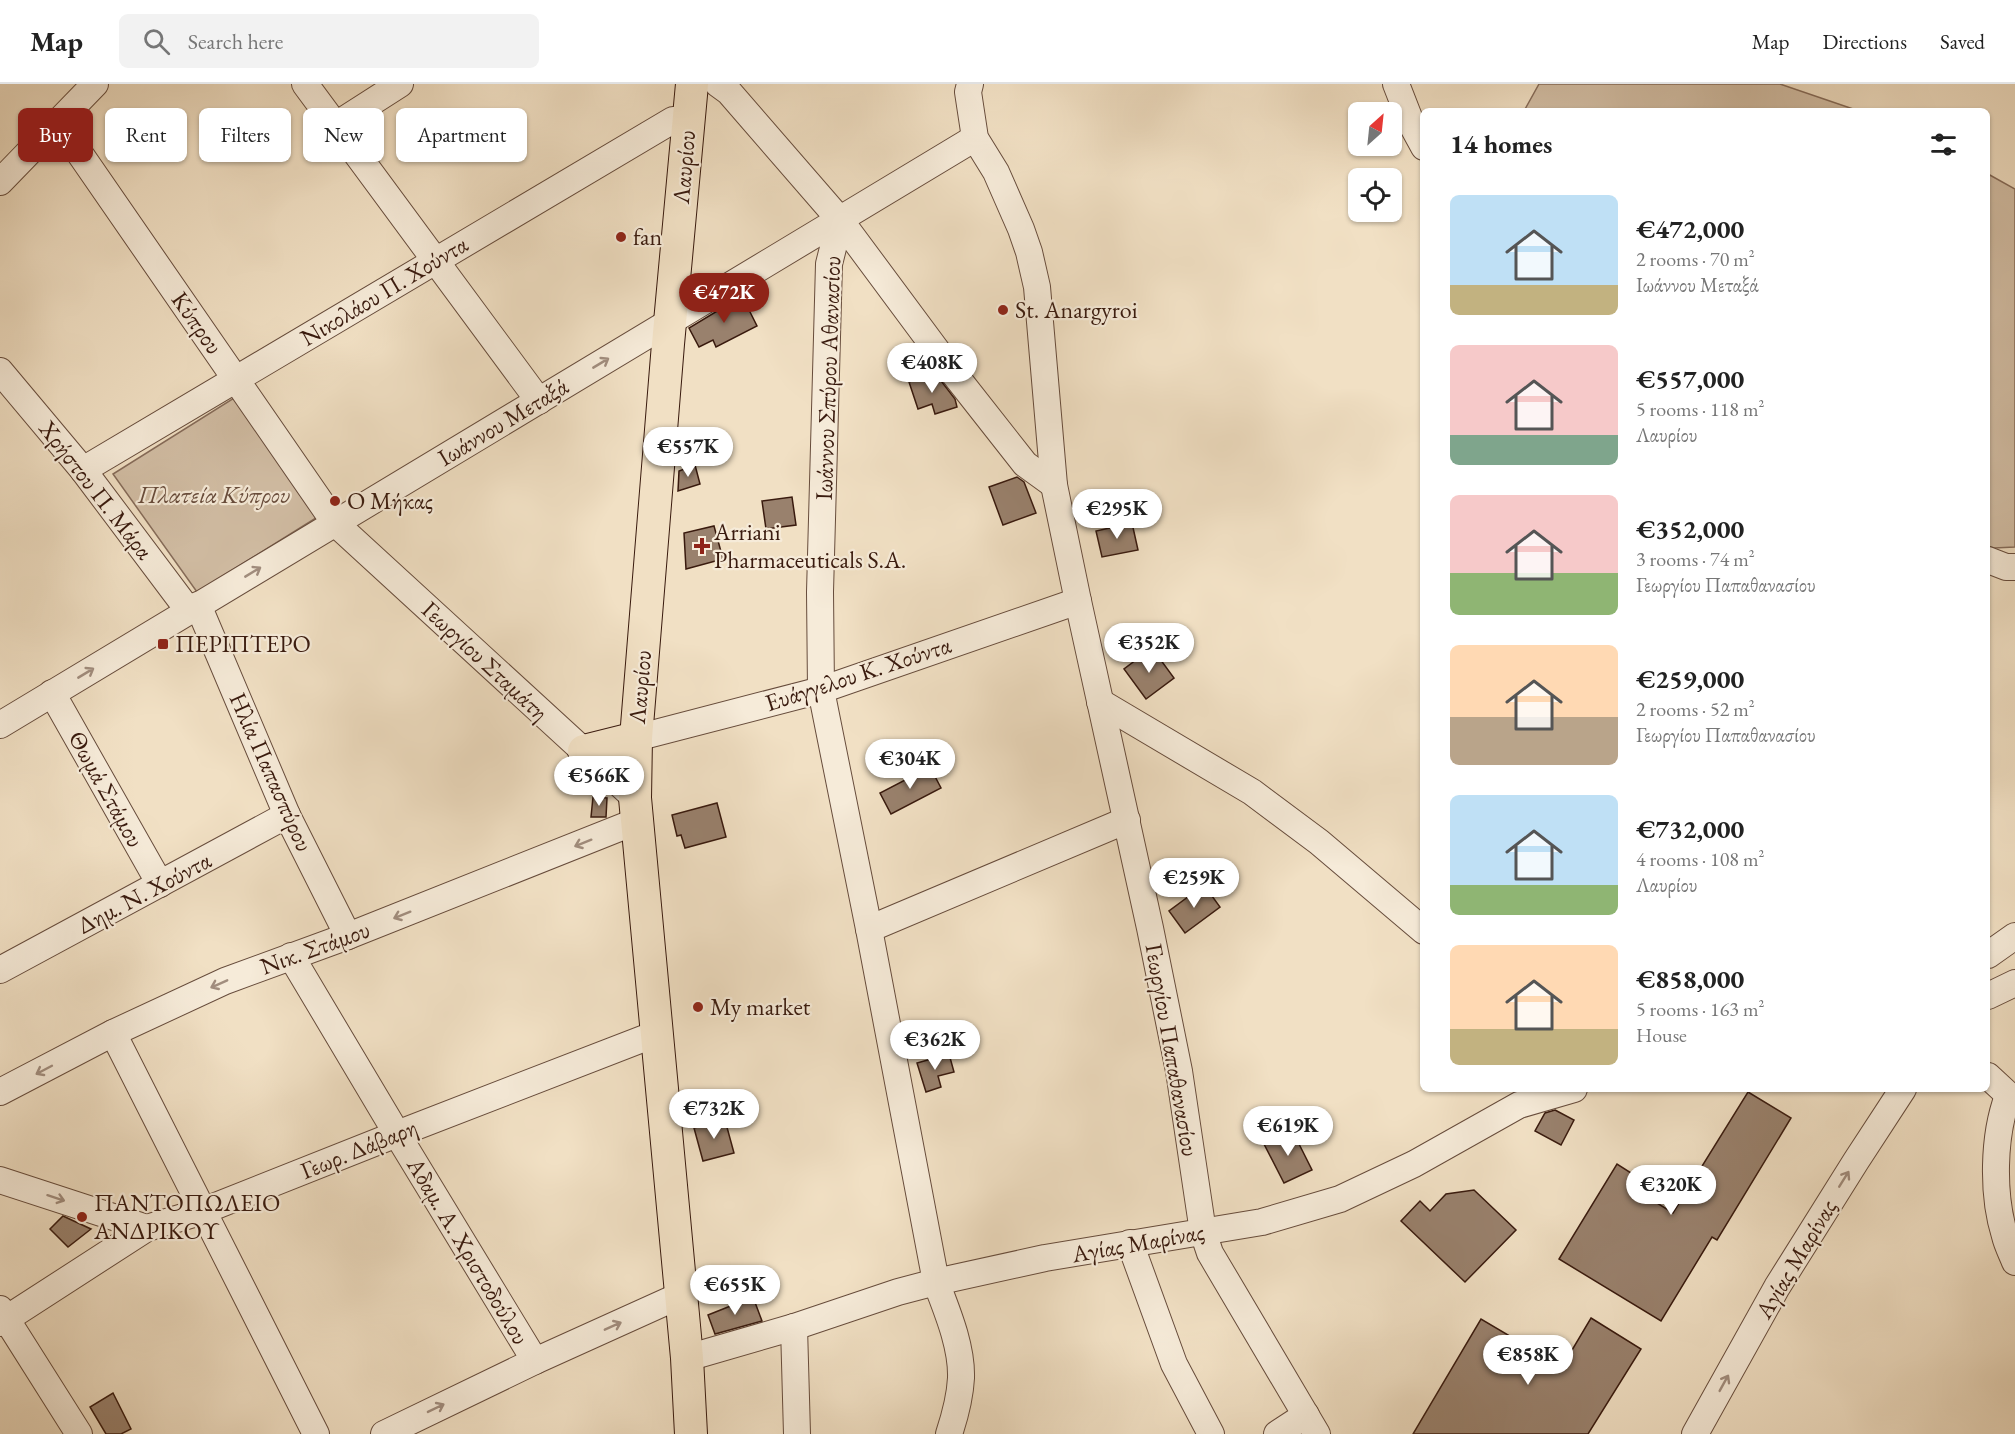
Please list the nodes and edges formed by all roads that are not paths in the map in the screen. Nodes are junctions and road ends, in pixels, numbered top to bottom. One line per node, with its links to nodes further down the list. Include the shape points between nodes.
1 (95, 84): 8 (street)
2 (305, 84): 9 (street)
3 (400, 84): 10 (street)
4 (692, 84): 11 (main road, Λαυρίου)
5 (718, 84): 18 (street)
6 (970, 84): 12 (street, Γεωργίου Παπαθανασίου)
7 (1396, 84): 13 (street)
8 (72, 108)
9 (323, 108)
10 (363, 108)
11 (688, 122): 19 (street, Νικολάου Π. Χούντα, via 674,120); 20 (main road, Λαυρίου)
12 (975, 138): 18 (street, Ιωάννου Μεταξά); 25 (street, Γεωργίου Παπαθανασίου, via 996,172 1021,229 1037,287)
13 (1420, 140)
14 (19, 162): 17 (street)
15 (86, 162): 22 (street, Κύπρου)
16 (363, 162): 19 (street)
17 (0, 182)
18 (840, 220): 20 (street, Ιωάννου Μεταξά); 25 (street, via 1025,464); 31 (street, Ιωάννου Σπύρου Αθανασίου, via 829,264)
19 (435, 260): 22 (street, Νικολάου Π. Χούντα); 23 (street)
20 (671, 322): 23 (street, Ιωάννου Μεταξά, one-way to 20); 35 (main road, Λαυρίου)
21 (0, 371): 24 (street, Χρήστου Π. Μάρα)
22 (236, 380): 24 (street, Νικολάου Π. Χούντα); 26 (street, Κύπρου)
23 (538, 401): 26 (street, Ιωάννου Μεταξά)
24 (83, 470): 30 (street, Χρήστου Π. Μάρα)
25 (1054, 485): 29 (street, Γεωργίου Παπαθανασίου)
26 (335, 523): 30 (street, Ιωάννου Μεταξά, one-way to 26); 36 (street, Γεωργίου Σταμάτη)
27 (1990, 561): 28 (street)
28 (2015, 567)
29 (1077, 601): 31 (street, Ευάγγελου Κ. Χούντα); 33 (street, Γεωργίου Παπαθανασίου)
30 (194, 608): 32 (street, Ιωάννου Μεταξά, one-way to 30); 38 (street, Ηλία Παπασπύρου)
31 (821, 690): 35 (street, Ευάγγελου Κ. Χούντα); 42 (street, Ιωάννου Σπύρου Αθανασίου)
32 (52, 693): 34 (street, Ιωάννου Μεταξά); 40 (street, Θωμά Στάμου)
33 (1100, 702): 39 (street, Γεωργίου Παπαθανασίου); 41 (street, via 1252,792 1319,842)
34 (0, 725)
35 (636, 738): 36 (main road); 37 (main road, Λαυρίου)
36 (584, 751): 37 (street, Γεωργίου Σταμάτη)
37 (636, 810): 43 (street, Νικ. Στάμου, one-way to 43); 51 (main road, Λαυρίου)
38 (287, 815): 40 (street, Δημ. Ν. Χούντα); 43 (street, Ηλία Παπασπύρου)
39 (1127, 820): 42 (street); 61 (street, Γεωργίου Παπαθανασίου, via 1179,1071)
40 (160, 884): 47 (street, Δημ. Ν. Χούντα)
41 (1420, 928)
42 (869, 929): 64 (street, Ιωάννου Σπύρου Αθανασίου)
43 (348, 936): 46 (street, Νικ. Στάμου)
44 (2015, 936): 45 (street)
45 (1990, 954)
46 (291, 956): 50 (street, Νικ. Στάμου, one-way to 50, via 225,981); 57 (street, Αδαμ. Α. Χριστοδούλου)
47 (0, 970)
48 (2015, 983): 49 (street)
49 (1990, 995)
50 (113, 1033): 53 (street, Νικ. Στάμου, one-way to 53); 59 (street)
51 (658, 1033): 57 (street, Γεωρ. Δάβαρη); 65 (main road, Λαυρίου)
52 (1990, 1078): 56 (street)
53 (0, 1092)
54 (1564, 1092): 61 (street, Αγίας Μαρίνας, via 1519,1105 1414,1164 1340,1199 1262,1222)
55 (1901, 1092): 79 (street, Αγίας Μαρίνας, one-way to 55, via 1778,1287)
56 (2012, 1099): 63 (street, via 2001,1116 1997,1197 2004,1236)
57 (397, 1134): 59 (street, Γεωρ. Δάβαρη); 69 (street, Αδαμ. Α. Χριστοδούλου)
58 (0, 1180): 60 (street, one-way to 60)
59 (203, 1211): 60 (street, Γεωρ. Δάβαρη); 72 (street)
60 (147, 1228): 66 (street, Γεωρ. Δάβαρη)
61 (1203, 1232): 62 (street, Αγίας Μαρίνας); 70 (street, Γεωργίου Παπαθανασίου, via 1210,1253)
62 (1130, 1243): 64 (street, Αγίας Μαρίνας); 77 (street, via 1174,1364)
63 (2015, 1263)
64 (936, 1282): 67 (street, Αγίας Μαρίνας); 76 (street, Ιωάννου Σπύρου Αθανασίου, via 960,1363 960,1393)
65 (681, 1295): 68 (main road, Λαυρίου); 69 (street, one-way to 65)
66 (2, 1317): 71 (street)
67 (794, 1327): 68 (street, Αγίας Μαρίνας); 75 (street)
68 (687, 1358): 74 (main road, Λαυρίου)
69 (535, 1361): 73 (street, one-way to 69)
70 (1312, 1424): 78 (street)
71 (80, 1434)
72 (316, 1434)
73 (384, 1434)
74 (691, 1434)
75 (797, 1434)
76 (949, 1434)
77 (1211, 1434)
78 (1277, 1434)
79 (1695, 1434)

